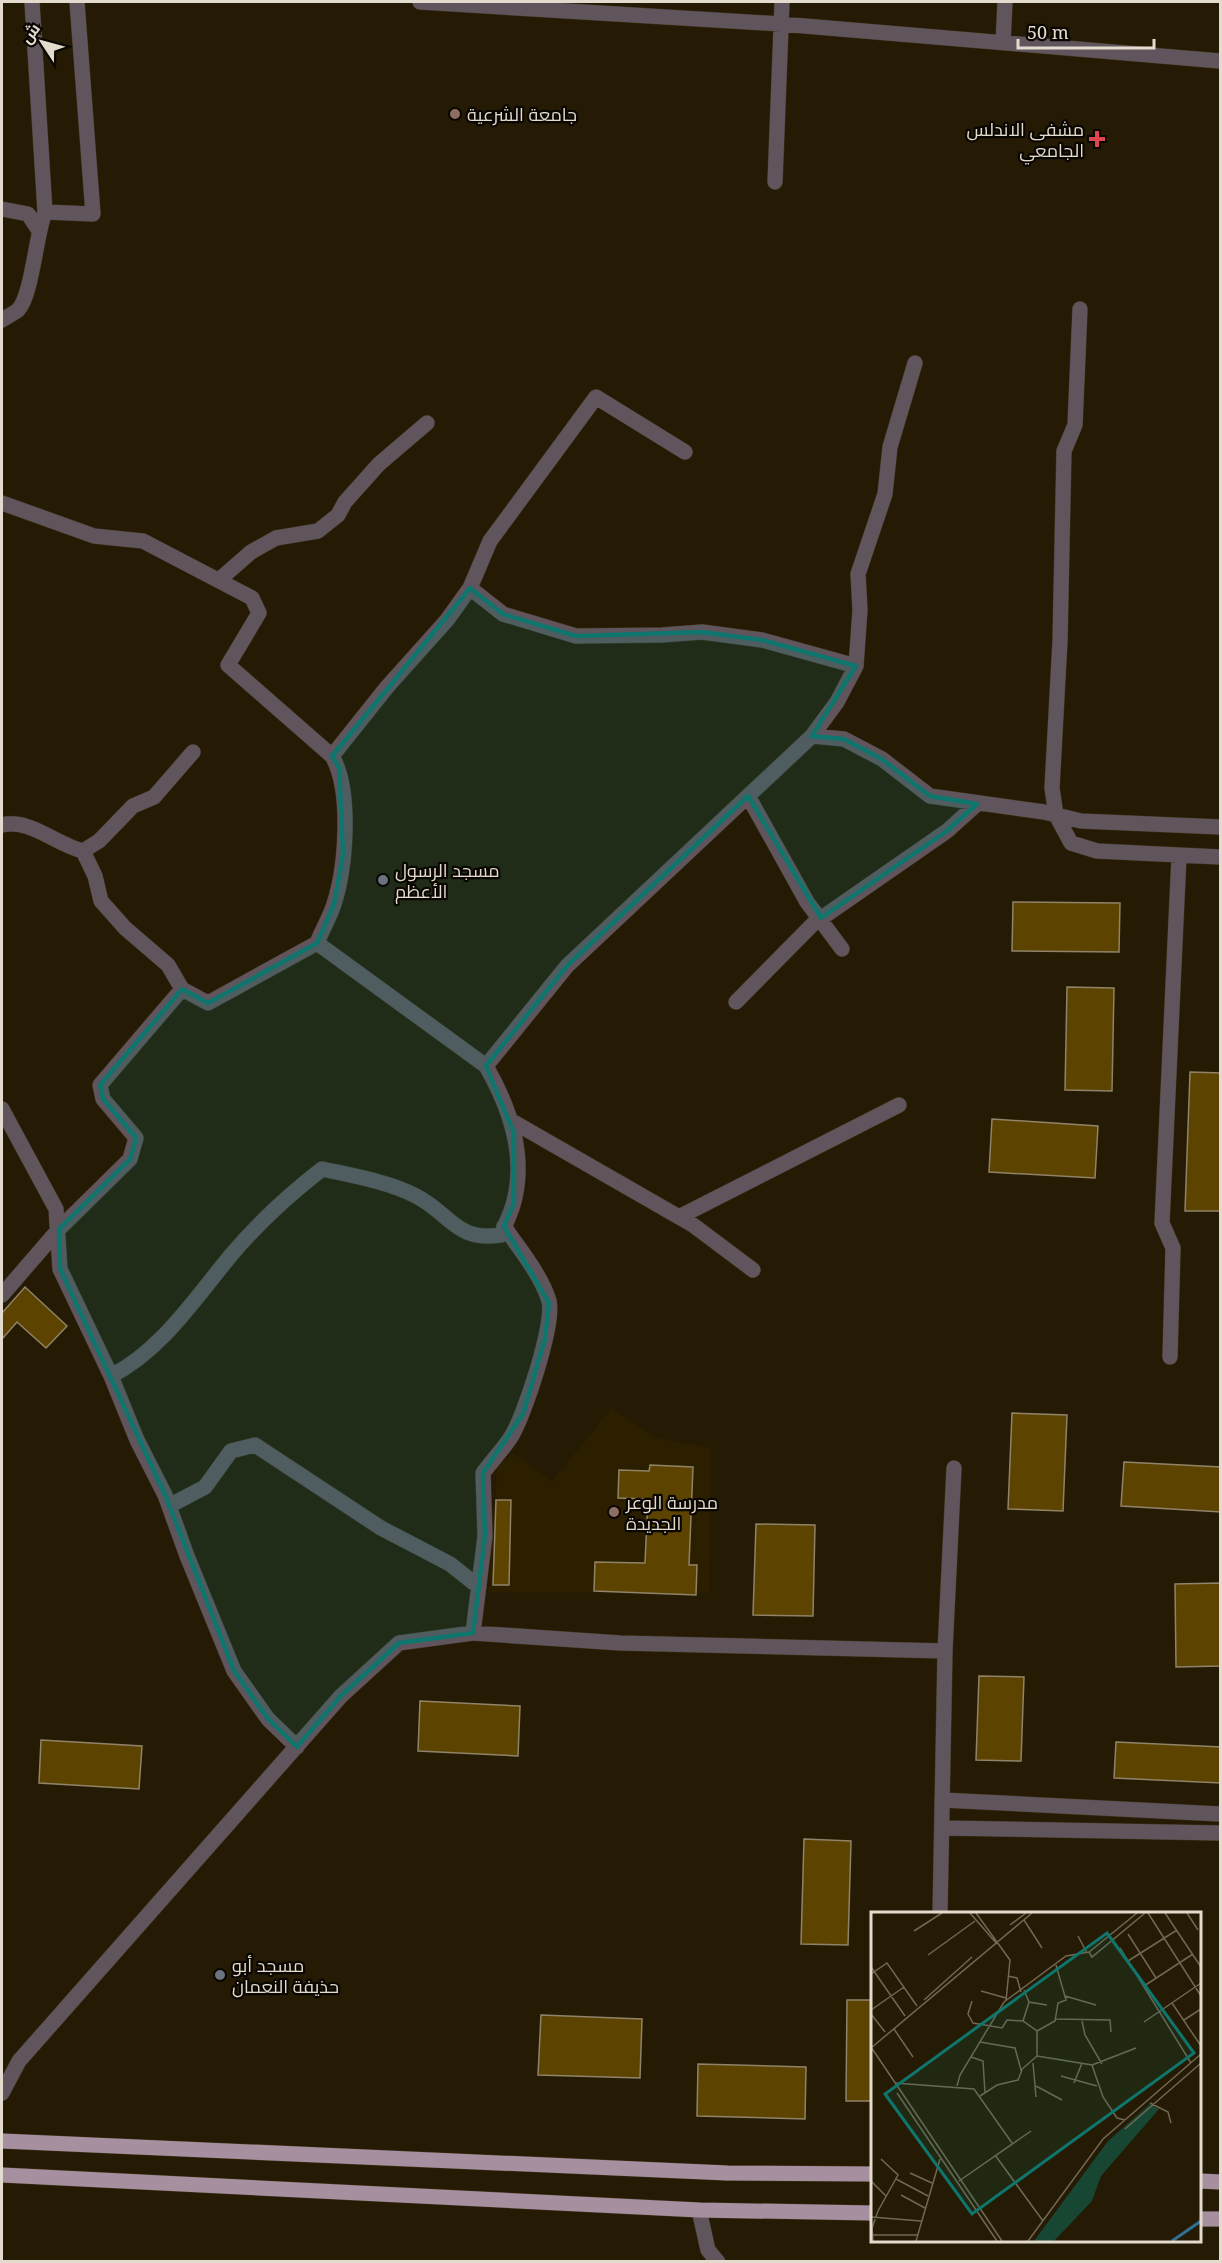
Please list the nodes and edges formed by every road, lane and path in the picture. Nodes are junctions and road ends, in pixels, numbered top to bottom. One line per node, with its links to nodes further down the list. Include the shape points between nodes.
1 (32, 2): 12 (street)
2 (77, 2): 12 (street, via 93,214)
3 (420, 2): 6 (street)
4 (782, 2): 7 (street)
5 (1005, 2): 8 (street)
6 (532, 5): 7 (street)
7 (781, 24): 8 (street); 10 (street)
8 (1003, 43): 9 (street)
9 (1221, 61)
10 (775, 182)
11 (2, 209): 13 (street, via 28,214)
12 (45, 212): 13 (street)
13 (38, 229): 15 (street, via 23,300 19,310)
14 (1080, 309): 28 (street, via 1075,425 1064,451 1052,788)
15 (2, 320)
16 (915, 363): 22 (street, via 890,447 885,494 858,574)
17 (427, 423): 20 (street, via 379,464 338,515 318,531 276,538 251,552)
18 (685, 452): 21 (street, via 596,397 490,541)
19 (2, 503): 20 (street, via 94,536 143,541)
20 (219, 580): 25 (street, via 252,598 259,613 228,665)
21 (470, 588): 22 (street, via 503,614 576,636 702,632 762,639); 25 (street)
22 (856, 666): 23 (street, via 837,702)
23 (812, 736): 26 (street); 27 (street, via 844,739 882,759 930,796)
24 (193, 752): 31 (street, via 154,797 134,806)
25 (332, 756): 35 (street, via 339,768 344,812 343,855 334,904)
26 (748, 796): 34 (street, via 807,902); 39 (street, via 567,966)
27 (977, 804): 28 (street); 34 (street, via 937,838)
28 (1056, 815): 30 (street, via 1081,821); 32 (street, via 1071,843 1097,852)
29 (2, 825): 31 (street, via 32,828)
30 (1221, 827)
31 (84, 851): 37 (street, via 101,901 124,928 168,965)
32 (1179, 856): 33 (street); 48 (street, via 1162,1223 1173,1248)
33 (1221, 857)
34 (821, 918): 36 (street); 38 (street)
35 (317, 943): 37 (street, via 208,1003); 39 (street)
36 (842, 949)
37 (182, 989): 45 (street, via 100,1085 103,1099 136,1138 130,1159)
38 (736, 1002)
39 (486, 1066): 42 (street)
40 (899, 1105): 43 (street)
41 (2, 1109): 45 (street, via 56,1209)
42 (510, 1120): 43 (street); 44 (street, via 517,1164 514,1203)
43 (679, 1217): 46 (street)
44 (504, 1226): 49 (street, via 501,1235 480,1238 461,1230 415,1195 322,1169 294,1191 234,1252 135,1364); 52 (street, via 549,1303 545,1339 523,1414 483,1473 485,1536)
45 (59, 1229): 47 (street); 49 (street, via 60,1269)
46 (753, 1270)
47 (2, 1295)
48 (1170, 1357)
49 (111, 1376): 51 (street)
50 (954, 1468): 54 (street)
51 (169, 1506): 52 (street, via 206,1487 231,1451 255,1445 381,1528 450,1564); 55 (street, via 234,1671 268,1719)
52 (479, 1587): 53 (street)
53 (473, 1633): 54 (street, via 620,1643); 55 (street, via 399,1642 341,1696)
54 (945, 1651): 56 (street)
55 (297, 1747): 61 (street, via 19,2061)
56 (942, 1800): 57 (street); 58 (street)
57 (1221, 1814)
58 (942, 1828): 59 (street); 60 (street)
59 (1221, 1833)
60 (940, 1912)
61 (2, 2093)
62 (2, 2141): 63 (main road, via 727,2173)
63 (871, 2174)
64 (2, 2175): 67 (main road)
65 (1201, 2181): 66 (main road)
66 (1221, 2182)
67 (699, 2210): 68 (main road); 71 (street, via 708,2250)
68 (871, 2212)
69 (1201, 2219): 70 (main road)
70 (1221, 2220)
71 (718, 2262)

